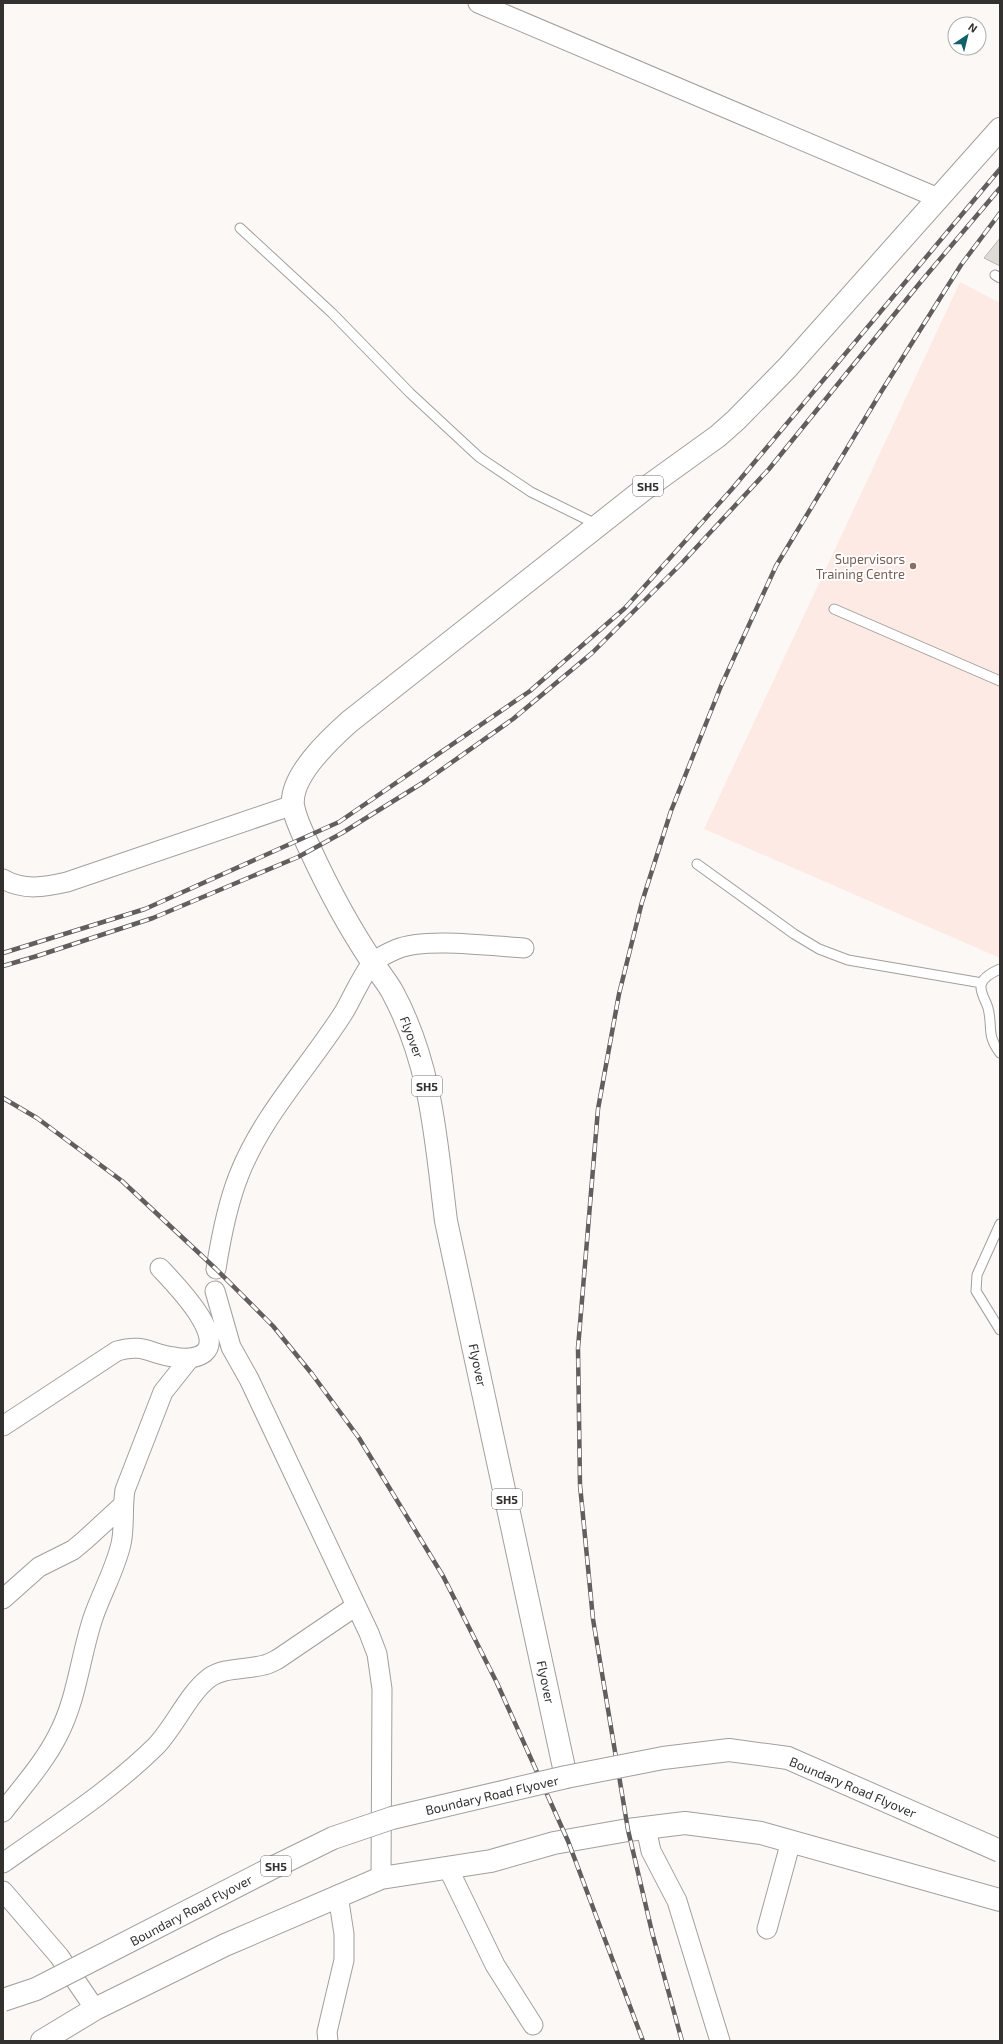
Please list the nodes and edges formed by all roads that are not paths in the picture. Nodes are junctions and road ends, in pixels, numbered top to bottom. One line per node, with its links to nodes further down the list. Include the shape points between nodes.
1 (478, 3): 3 (street)
2 (1000, 129): 3 (main road, SH5)
3 (938, 198): 5 (main road, SH5, via 788,367 747,409 718,436)
4 (240, 228): 5 (lane, via 332,313 410,393 479,457 531,492)
5 (598, 525): 8 (main road, SH5, via 334,735 304,773 295,791)
6 (834, 608): 7 (lane)
7 (1000, 681)
8 (293, 805): 10 (street, via 55,885 43,888 22,887); 12 (main road, SH5, via 319,867)
9 (697, 864): 14 (lane, via 794,934 826,952 848,960)
10 (3, 879)
11 (524, 948): 12 (street, via 431,943 410,945)
12 (372, 963): 18 (street, via 343,1013 263,1127 251,1150 231,1198); 26 (main road, Flyover / SH5, via 396,999 413,1034 426,1074 446,1221)
13 (1000, 969): 14 (lane, via 985,978)
14 (982, 983): 15 (lane, via 981,992 986,999 989,1013 989,1030)
15 (1000, 1053)
16 (1000, 1224): 20 (lane, via 977,1274 976,1291)
17 (160, 1268): 21 (street, via 192,1304 208,1332 206,1351)
18 (216, 1269)
19 (215, 1291): 25 (street, via 231,1347 249,1379)
20 (1000, 1330)
21 (190, 1358): 22 (street, via 173,1357 144,1348 117,1351); 23 (street, via 159,1399 146,1440 125,1490)
22 (3, 1426)
23 (122, 1506): 24 (street, via 73,1550 39,1568); 27 (street, via 124,1527 120,1546 93,1618 70,1704 58,1735)
24 (3, 1599)
25 (356, 1606): 31 (street, via 278,1659 264,1665 223,1671 209,1678 197,1690 160,1742 141,1761 118,1781); 33 (street, via 377,1654 382,1689)
26 (566, 1777): 30 (main road, Boundary Road Flyover, bridge, via 664,1758 729,1750 758,1752 788,1758); 38 (main road, Boundary Road Flyover / SH5, bridge, via 392,1818 333,1838 42,1986)
27 (3, 1812)
28 (646, 1828): 29 (main road, via 685,1823 762,1833); 32 (main road, via 554,1843 492,1861); 43 (street, via 651,1851 677,1901)
29 (791, 1841): 36 (main road); 37 (street)
30 (1000, 1851)
31 (3, 1862)
32 (448, 1868): 33 (main road); 40 (street, via 495,1965)
33 (381, 1878): 35 (main road)
34 (3, 1890): 39 (street, via 59,1956)
35 (338, 1895): 39 (main road, via 225,1945); 42 (street, via 344,1934 344,1960 327,2032)
36 (1000, 1900)
37 (767, 1929)
38 (3, 2000)
39 (95, 2009): 41 (main road)
40 (533, 2025)
41 (42, 2041)
42 (328, 2041)
43 (720, 2041)

